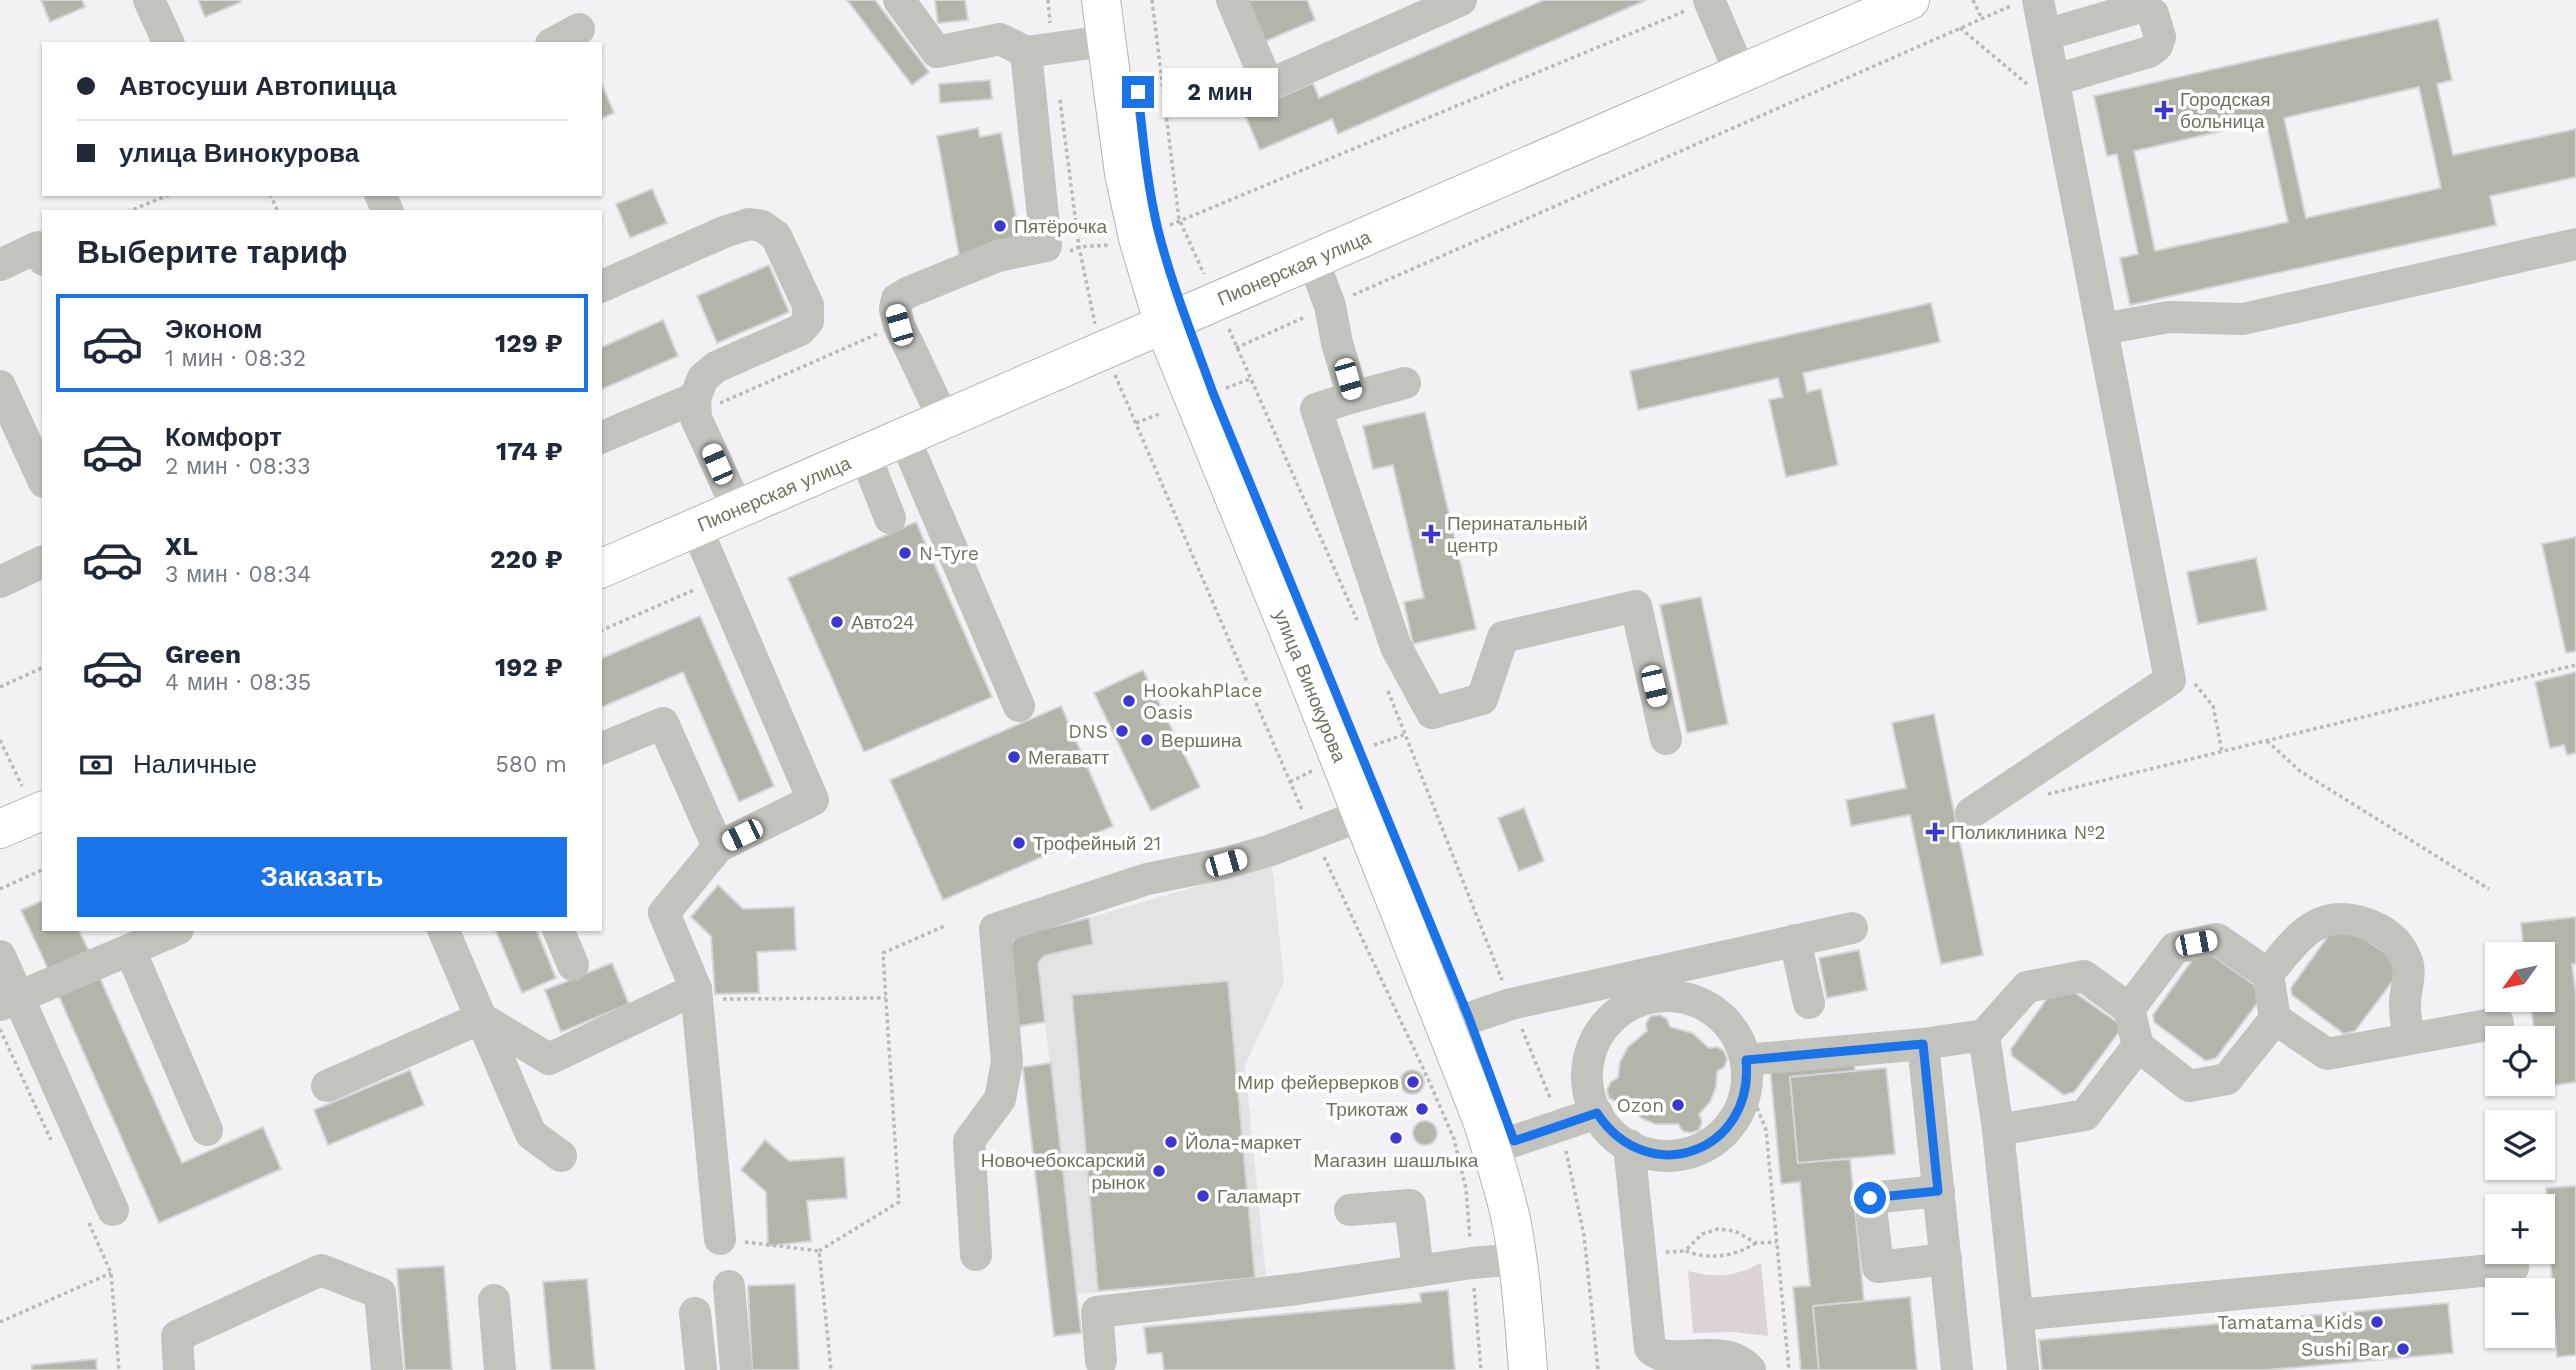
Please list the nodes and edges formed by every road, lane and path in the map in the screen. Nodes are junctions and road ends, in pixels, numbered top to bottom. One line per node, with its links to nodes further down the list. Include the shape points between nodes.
1 (149, 0): 18 (street)
2 (899, 0): 20 (street, via 937,52 1000,39)
3 (1048, 0): 20 (path)
4 (1101, 0): 17 (main road, улица Винокурова)
5 (1128, 0): 38 (main road, улица Винокурова, via 1147,171)
6 (1152, 0): 26 (path)
7 (1232, 0): 8 (street, via 1268,85)
8 (1461, 0)
9 (1910, 0): 21 (main road, Пионерская улица)
10 (1973, 0): 13 (path)
11 (1709, 1): 21 (street); 26 (path)
12 (2026, 2): 13 (path); 16 (street)
13 (1982, 19): 14 (path)
14 (1960, 28): 23 (path); 37 (path)
15 (579, 29): 19 (street)
16 (2045, 34): 22 (street); 22 (street, via 2141,7 2153,14 2160,32 2157,46 2149,52)
17 (1106, 41): 20 (street); 38 (main road, улица Винокурова, via 1136,230)
18 (168, 42)
19 (555, 42)
20 (1039, 50): 30 (path); 40 (street, via 1046,246 998,256 909,292 897,299)
21 (1741, 75): 33 (main road, Пионерская улица)
22 (2054, 80): 23 (street)
23 (2061, 112): 41 (street)
24 (166, 196): 25 (path)
25 (132, 210)
26 (1179, 219): 27 (path); 35 (path)
27 (1170, 225)
28 (2576, 244): 41 (street, via 2244,319 2169,317)
29 (1119, 245): 30 (path)
30 (1079, 247): 31 (path); 42 (path)
31 (1068, 252)
32 (42, 256): 34 (street, via 38,247)
33 (1313, 260): 37 (street); 38 (main road, Пионерская улица)
34 (0, 265)
35 (1205, 276)
36 (602, 286): 50 (street, via 749,224 776,236 808,305 808,321 800,330 716,367 704,378)
37 (1330, 306): 43 (path); 49 (street)
38 (1174, 320): 52 (main road, Пионерская улица); 82 (main road, улица Винокурова, via 1213,393)
39 (1225, 321): 43 (path)
40 (899, 325): 50 (path, via 711,407); 52 (street)
41 (2102, 329): 69 (street)
42 (1096, 330)
43 (1237, 348): 45 (path)
44 (1111, 366): 53 (path)
45 (1250, 379): 48 (path); 65 (path)
46 (1405, 383): 49 (street)
47 (0, 386): 57 (street)
48 (1226, 388)
49 (1353, 397): 74 (street, via 1317,409 1396,647 1432,713 1482,699 1503,637 1636,606)
50 (696, 408): 54 (street); 58 (street)
51 (1159, 414): 53 (path)
52 (944, 420): 55 (main road, Пионерская улица)
53 (1136, 423): 80 (path)
54 (602, 437)
55 (904, 437): 56 (main road, Пионерская улица); 72 (street)
56 (864, 455): 58 (main road, Пионерская улица); 59 (street)
57 (42, 478)
58 (738, 510): 60 (main road, Пионерская улица)
59 (890, 518)
60 (696, 527): 62 (main road, Пионерская улица); 63 (street)
61 (42, 562): 64 (street)
62 (602, 568)
63 (719, 579): 66 (path); 87 (street, via 813,800)
64 (0, 582)
65 (1361, 629)
66 (602, 630)
67 (2576, 665): 75 (path)
68 (42, 668): 70 (path)
69 (2170, 680): 78 (path, via 2194,682 2213,706); 84 (street)
70 (0, 687)
71 (1387, 688): 73 (path)
72 (1019, 706)
73 (1406, 734): 76 (path); 105 (path)
74 (1667, 739)
75 (2266, 741): 78 (path); 90 (path, via 2300,771)
76 (1374, 745)
77 (602, 748): 87 (street, via 663,723)
78 (2222, 752): 81 (path)
79 (1315, 770): 80 (path)
80 (1290, 782): 86 (path)
81 (2037, 797)
82 (1372, 810): 86 (street); 109 (main road, улица Винокурова)
83 (42, 811): 85 (main road)
84 (1971, 813)
85 (0, 829)
86 (1313, 835): 133 (street, via 1226,863 1147,879 995,929 1007,1062 1000,1099 970,1141); 136 (path, via 1454,1139 1466,1189)
87 (718, 847): 101 (street, via 664,913)
88 (42, 870): 89 (path)
89 (0, 889)
90 (2489, 889)
91 (947, 925): 102 (path, via 883,953)
92 (1852, 928): 96 (street)
93 (173, 931): 97 (street)
94 (444, 931): 107 (street)
95 (559, 931): 99 (street)
96 (1795, 940): 104 (street); 105 (street)
97 (130, 950): 103 (street); 120 (street)
98 (0, 956): 103 (street)
99 (573, 965)
100 (2269, 974): 106 (street, via 2217,939 2175,947); 108 (street); 113 (street, via 2290,947 2319,922 2349,917 2381,930 2396,940 2407,961)
101 (696, 994): 102 (path); 107 (street, via 549,1059); 129 (street)
102 (886, 998): 132 (path, via 899,1202)
103 (10, 1001): 128 (street)
104 (1809, 1003)
105 (1511, 1004): 109 (street); 119 (path)
106 (2129, 1009): 112 (street, via 2084,976 2027,987); 115 (street)
107 (481, 1018): 117 (street); 125 (street, via 531,1134)
108 (2275, 1019): 113 (street, via 2327,1054); 115 (street, via 2227,1079 2189,1086)
109 (1458, 1022): 122 (main road, улица Винокурова); 134 (main road, улица Винокурова)
110 (2498, 1023): 113 (street)
111 (0, 1029): 124 (path)
112 (1984, 1035): 114 (street); 121 (street)
113 (2409, 1038)
114 (1923, 1044): 116 (street); 126 (street)
115 (2138, 1046): 121 (street, via 2085,1115)
116 (1746, 1075): 118 (street, via 1733,1031 1710,1008 1680,997 1633,1003 1608,1023 1591,1051 1588,1083); 123 (street, via 1742,1105 1730,1124 1702,1148 1672,1155 1643,1152); 130 (path, via 1766,1130)
117 (327, 1086)
118 (1597, 1113): 119 (street); 123 (street, via 1605,1126)
119 (1559, 1126): 122 (street); 156 (path, via 1584,1235)
120 (207, 1130)
121 (1998, 1130): 143 (street)
122 (1514, 1141): 155 (main road, улица Винокурова, via 1536,1234)
123 (1629, 1145): 157 (street, via 1653,1354 1663,1361 1727,1357)
124 (56, 1151)
125 (561, 1156)
126 (1938, 1191): 135 (street); 135 (street, via 1870,1198 1878,1267)
127 (1350, 1210): 138 (street, via 1410,1205)
128 (98, 1211): 139 (path)
129 (720, 1239): 132 (path)
130 (1777, 1242): 131 (path); 158 (path)
131 (1756, 1243): 131 (path, via 1721,1256 1685,1251 1702,1234 1718,1229 1735,1231)
132 (819, 1251): 152 (path)
133 (976, 1255)
134 (1518, 1259): 136 (street); 154 (main road, улица Винокурова)
135 (1945, 1259): 159 (street)
136 (1472, 1263): 138 (street); 153 (path)
137 (2512, 1268): 143 (street)
138 (1418, 1271): 145 (street, via 1297,1290 1097,1312)
139 (111, 1273): 144 (path); 146 (path)
140 (729, 1286): 151 (street)
141 (494, 1300): 149 (street)
142 (695, 1313): 150 (street)
143 (2018, 1315): 160 (street)
144 (0, 1322)
145 (1101, 1361)
146 (119, 1370)
147 (179, 1370): 148 (street, via 177,1336 321,1270 380,1293)
148 (387, 1370)
149 (500, 1370)
150 (701, 1370)
151 (736, 1370)
152 (831, 1370)
153 (1481, 1370)
154 (1528, 1370)
155 (1551, 1370)
156 (1598, 1370)
157 (1750, 1370)
158 (1789, 1370)
159 (1957, 1370)
160 (2023, 1370)

